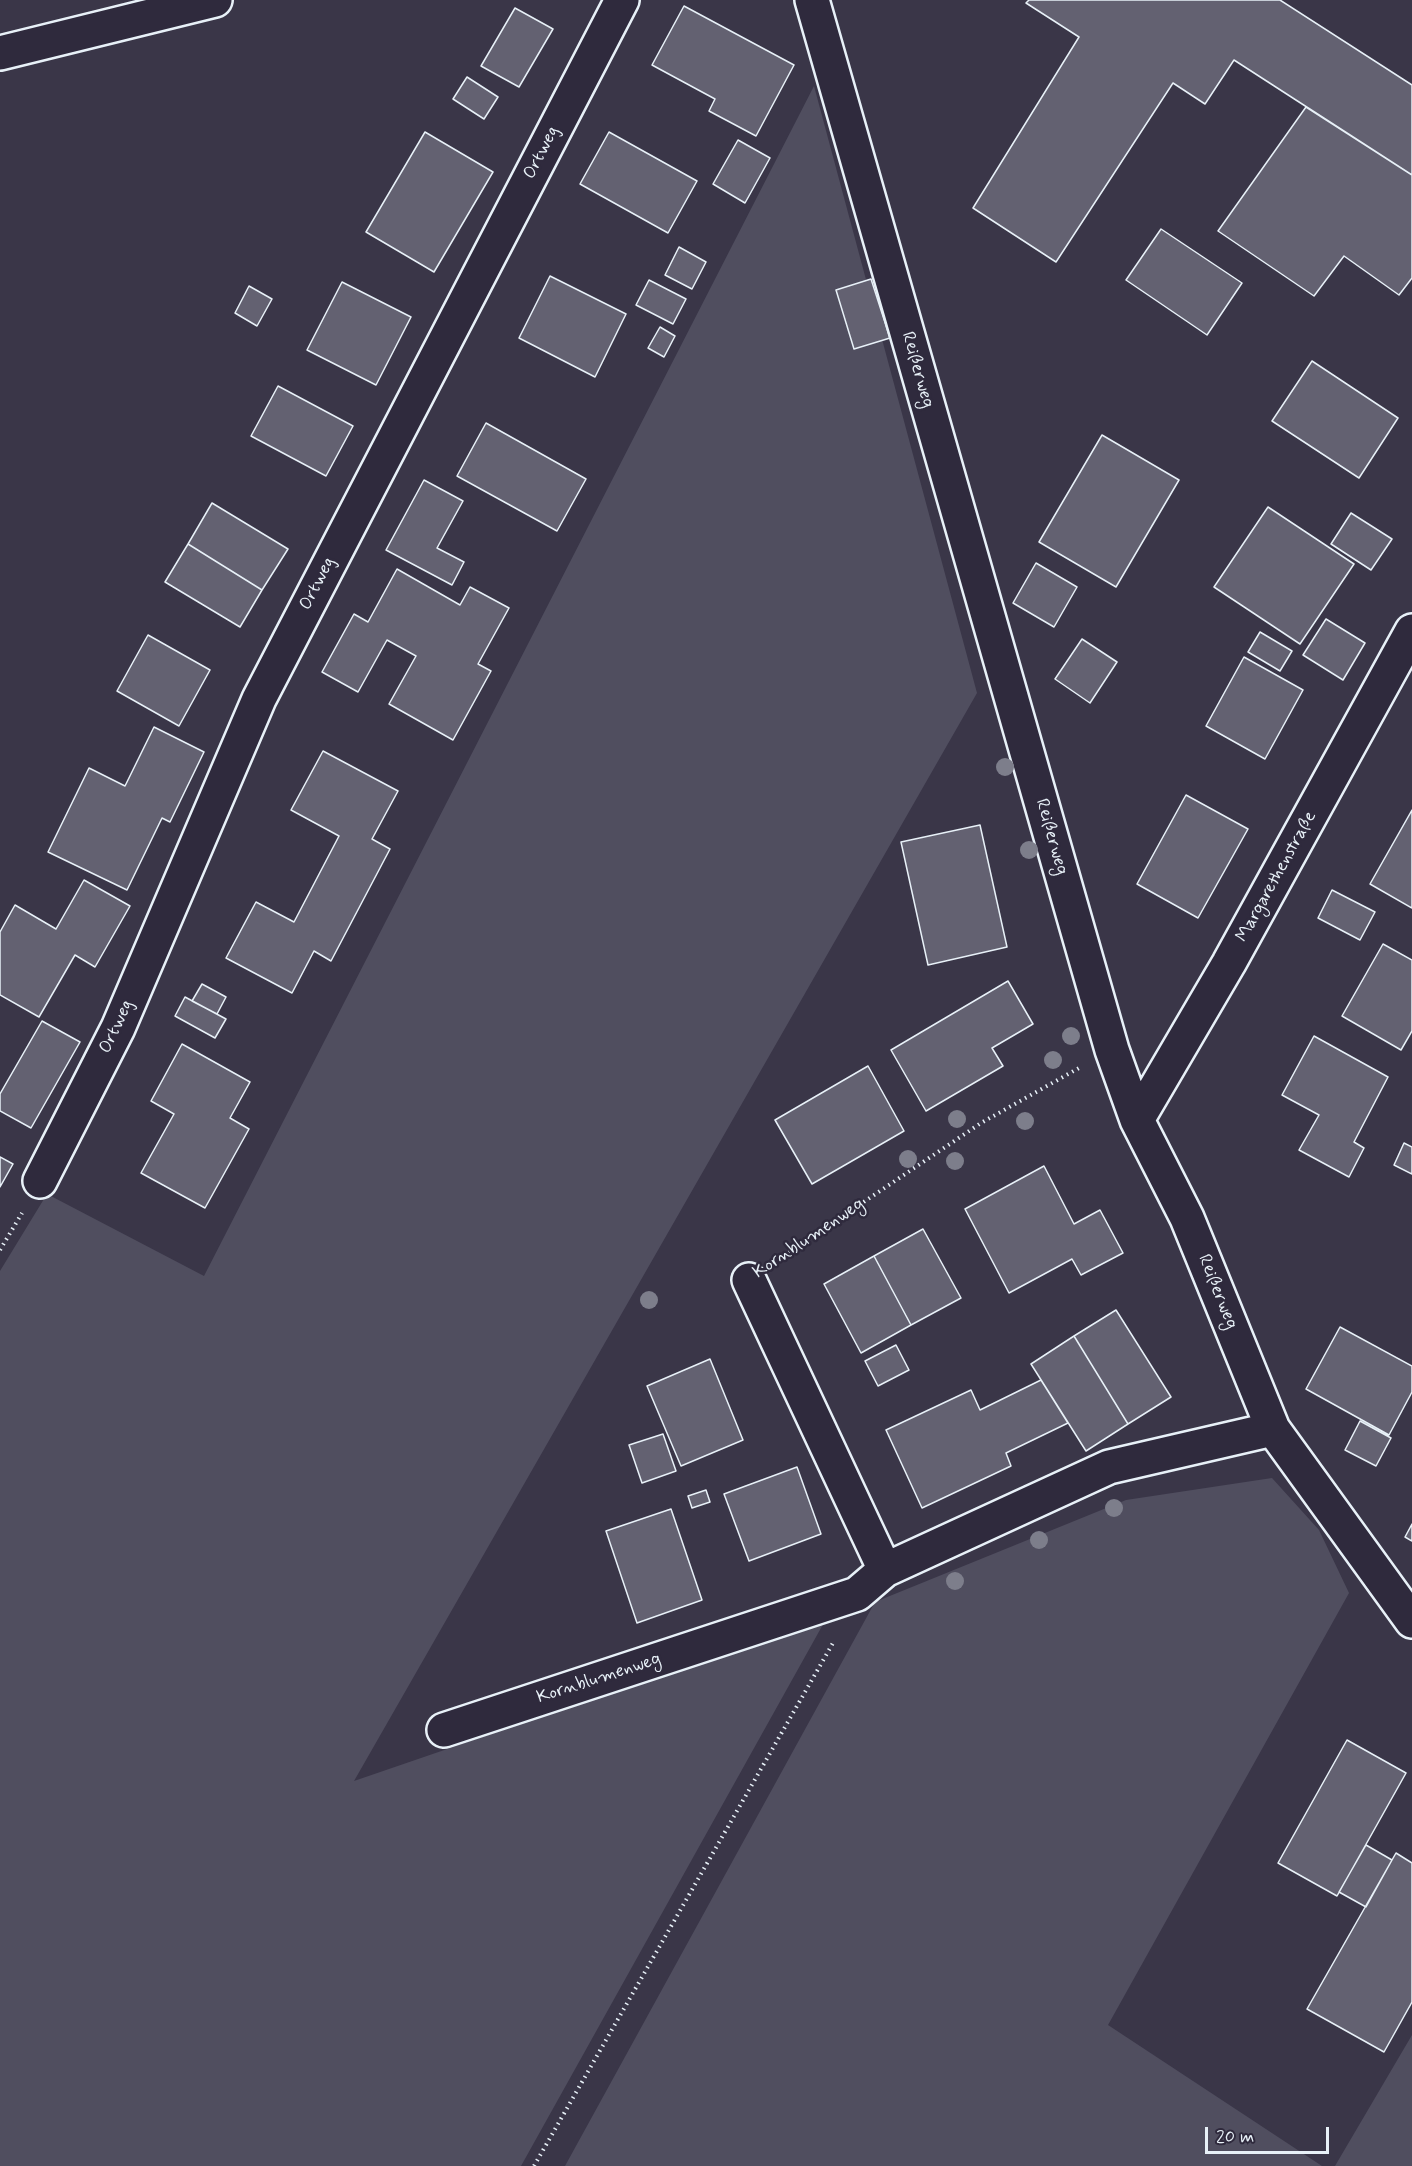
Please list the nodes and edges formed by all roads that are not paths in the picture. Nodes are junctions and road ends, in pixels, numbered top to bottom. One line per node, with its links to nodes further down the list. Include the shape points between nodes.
1 (215, 0): 4 (street)
2 (622, 0): 7 (street, Ortweg, via 259,699 118,1028)
3 (812, 0): 6 (street, Reißerweg, via 1112,1050)
4 (0, 53)
5 (1412, 631): 6 (street, Margarethenstraße, via 1229,963)
6 (1137, 1120): 9 (street, Reißerweg, via 1187,1218)
7 (40, 1181)
8 (749, 1280): 10 (street, Kornblumenweg)
9 (1273, 1429): 10 (street, Kornblumenweg, via 1108,1467); 11 (street, Reißerweg)
10 (885, 1570): 12 (street, Kornblumenweg, via 857,1594)
11 (1412, 1622)
12 (444, 1730)

